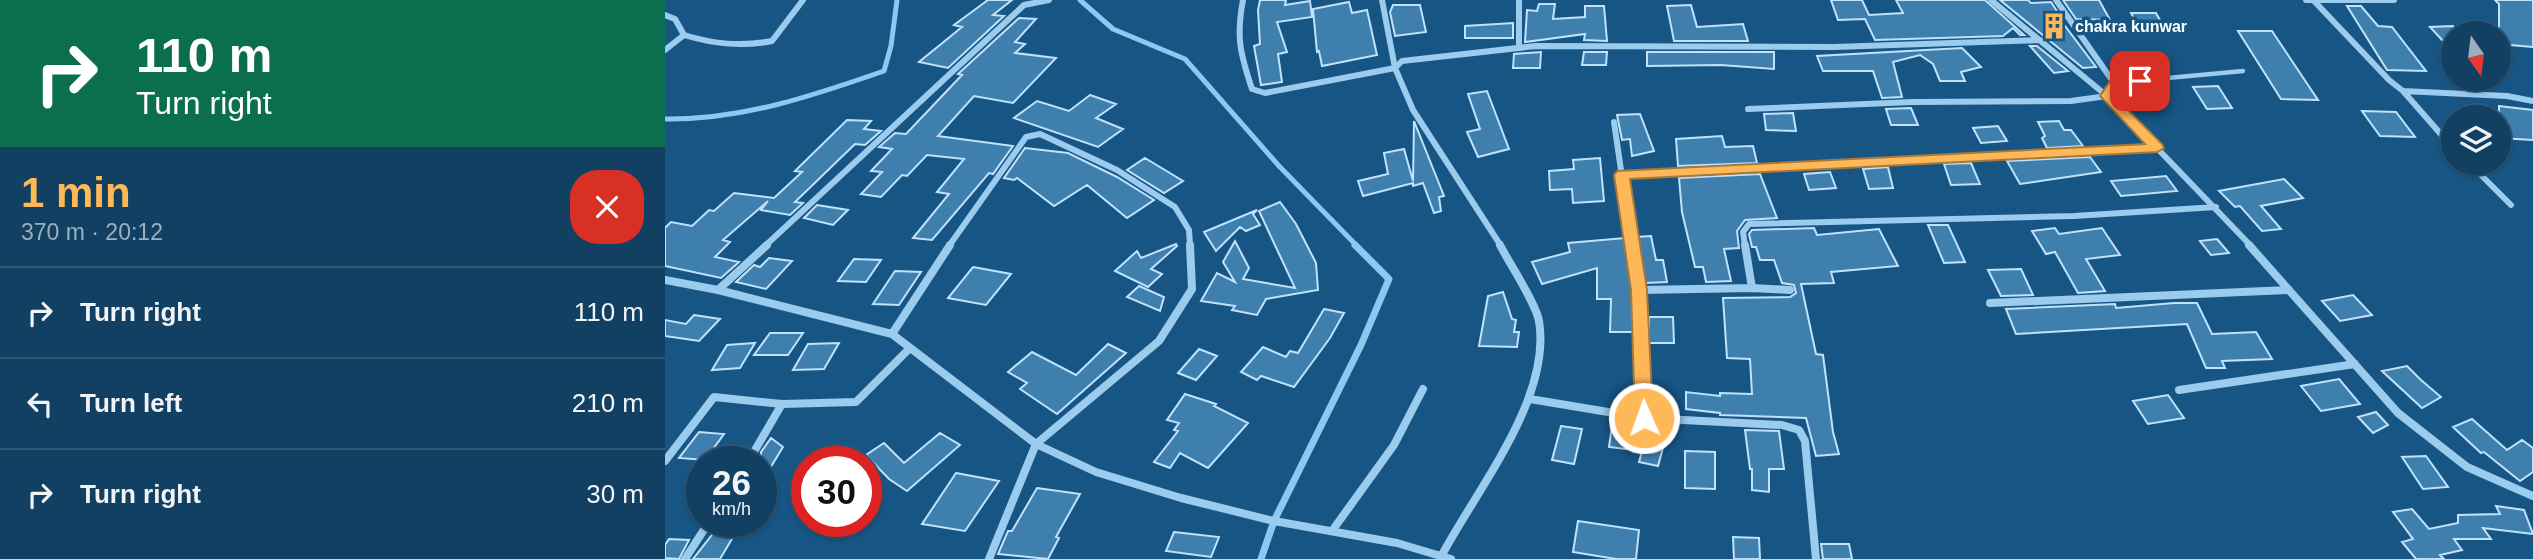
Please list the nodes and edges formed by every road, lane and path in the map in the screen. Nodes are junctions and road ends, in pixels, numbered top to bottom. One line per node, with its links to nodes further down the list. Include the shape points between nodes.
1 (803, 0): 12 (street, via 772,41 718,46)
2 (1049, 0): 32 (street, via 1024,5)
3 (1243, 0): 16 (street, via 1237,30 1239,52 1255,92)
4 (1382, 0): 16 (street)
5 (1519, 0): 14 (street)
6 (1991, 0): 13 (street)
7 (2056, 0): 18 (street)
8 (2306, 0): 10 (street)
9 (2395, 0): 10 (street)
10 (2315, 2): 19 (street)
11 (665, 15): 12 (street, via 675,19)
12 (684, 35): 15 (street)
13 (2040, 40): 14 (street, via 1834,47 1605,44); 20 (street)
14 (1519, 48): 16 (street, via 1402,61)
15 (665, 50)
16 (1395, 68): 42 (street, via 1413,110 1496,237 1539,319 1540,359)
17 (2243, 71): 18 (lane)
18 (2115, 83): 20 (street)
19 (2403, 91): 21 (street); 24 (street)
20 (2107, 96): 22 (street, via 2071,102); 25 (street)
21 (2533, 101)
22 (1748, 109)
23 (1614, 122): 26 (street)
24 (2441, 134)
25 (2157, 148): 26 (street); 29 (street)
26 (1622, 175): 33 (street)
27 (2481, 175): 28 (street)
28 (2511, 205)
29 (2216, 208): 31 (street, via 1749,224 1743,232); 35 (street)
30 (665, 280): 32 (street)
31 (1752, 288): 33 (street); 34 (street)
32 (718, 290): 37 (street)
33 (1639, 290): 44 (street)
34 (1790, 290)
35 (2289, 290): 36 (street); 39 (street)
36 (1990, 303)
37 (892, 334): 38 (street); 45 (street, via 1026,137 1040,134 1117,170 1175,207 1189,230 1192,289 1159,341)
38 (911, 348): 43 (street, via 856,402); 45 (street)
39 (2355, 364): 41 (street); 48 (street, via 2398,413 2467,467)
40 (1423, 389): 49 (street, via 1394,444)
41 (2179, 390)
42 (1530, 399): 44 (street); 51 (street, via 1466,510)
43 (782, 404): 46 (street); 47 (street, via 714,397)
44 (1644, 418): 54 (street, via 1782,425 1799,430 1805,441)
45 (1036, 444): 49 (street, via 1096,472 1181,498); 53 (street)
46 (757, 446)
47 (665, 461)
48 (2533, 496)
49 (1332, 531): 51 (street)
50 (699, 537): 52 (street)
51 (1446, 557)
52 (685, 559)
53 (989, 559)
54 (1817, 559)

